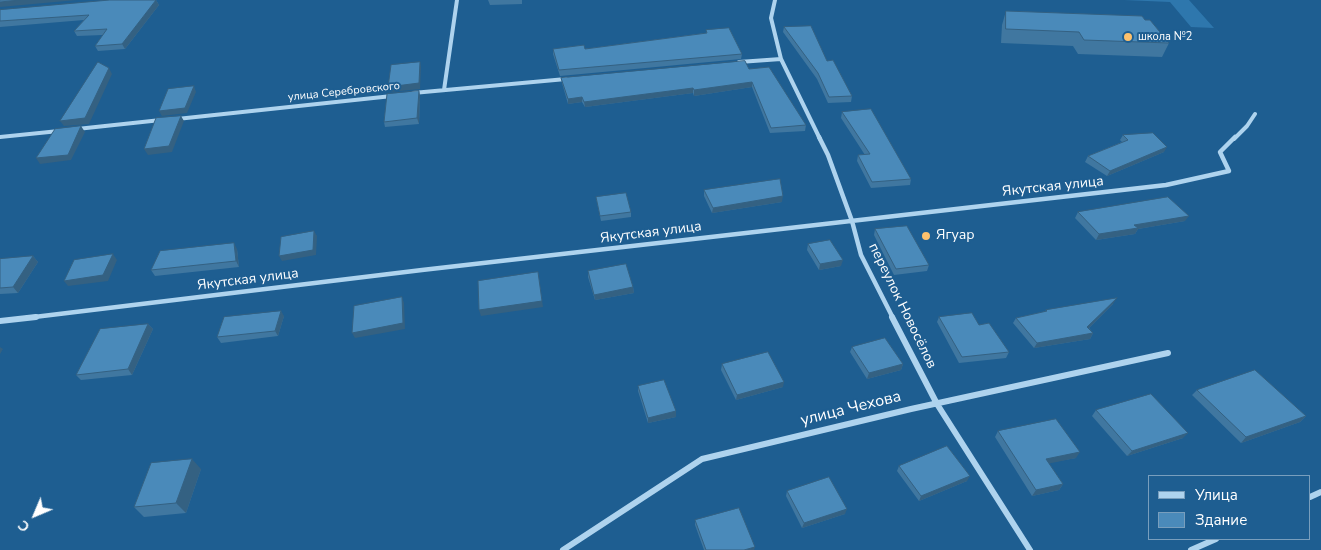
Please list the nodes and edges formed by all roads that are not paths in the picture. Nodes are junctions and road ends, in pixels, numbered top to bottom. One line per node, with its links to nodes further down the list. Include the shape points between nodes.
1 (457, 0): 6 (street)
2 (775, 0): 3 (street, переулок Новосёлов, via 771,18)
3 (781, 58): 4 (street); 11 (street, переулок Новосёлов, via 828,155)
4 (731, 63)
5 (573, 78): 6 (street, улица Серебровского)
6 (444, 90): 7 (street, улица Серебровского)
7 (405, 94)
8 (395, 95): 10 (street, улица Серебровского)
9 (1255, 114): 11 (street, Якутская улица, via 1220,152 1229,172 1166,186)
10 (0, 137)
11 (852, 221): 12 (street, Якутская улица); 14 (street, переулок Новосёлов, via 861,255)
12 (0, 321)
13 (1168, 353): 14 (street, улица Чехова)
14 (937, 404): 16 (street, улица Чехова, via 702,459); 17 (street, переулок Новосёлов)
15 (1214, 540): 18 (street)
16 (563, 550)
17 (1030, 550)
18 (1191, 550)

